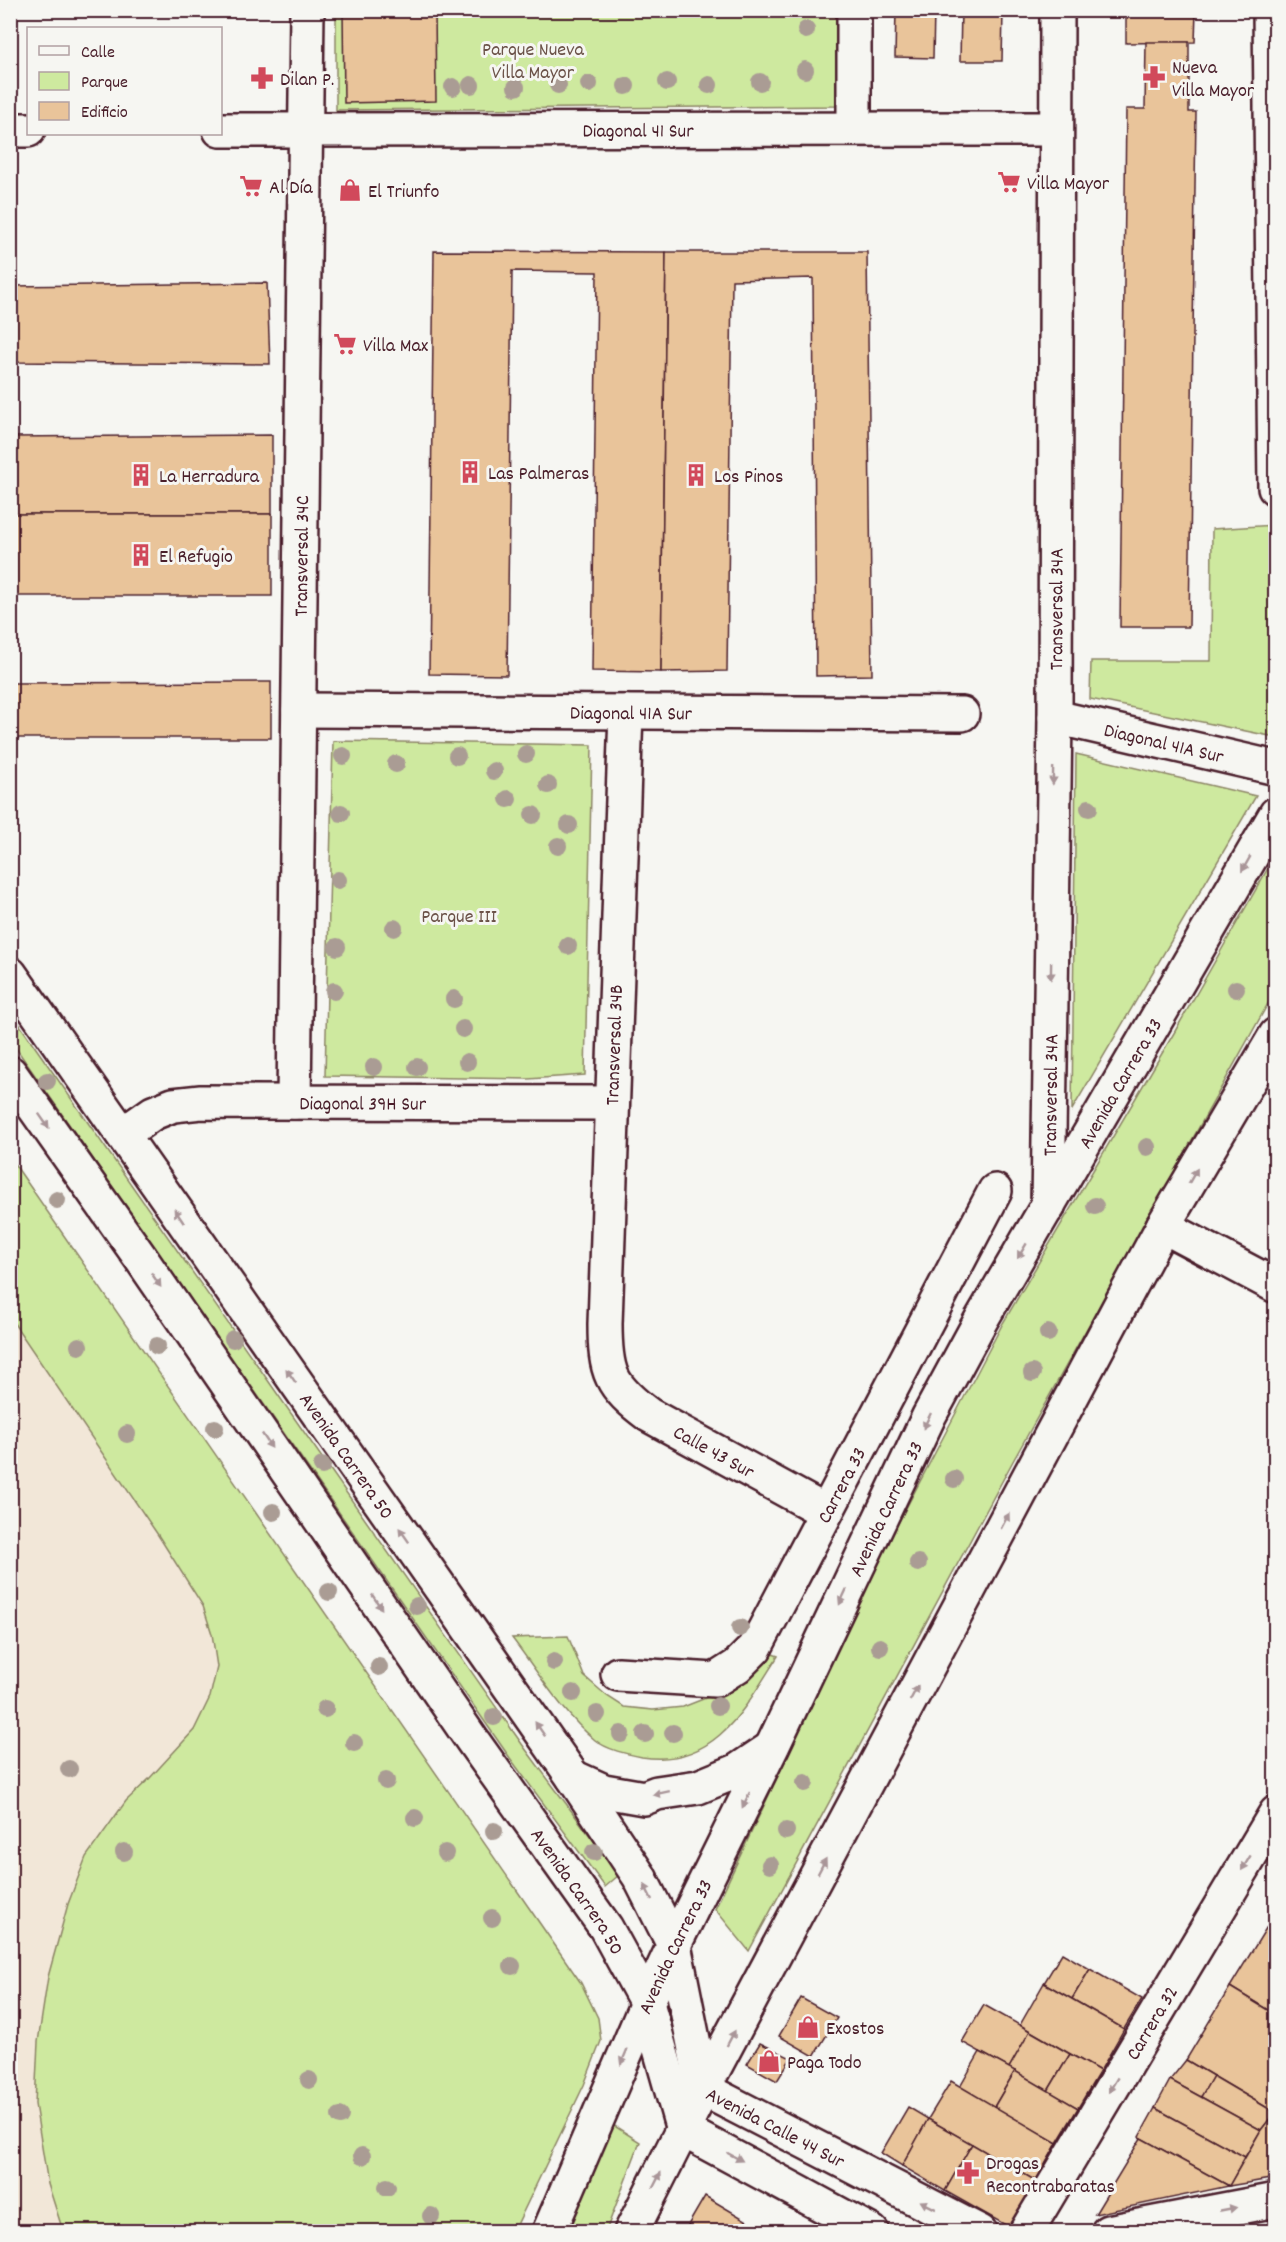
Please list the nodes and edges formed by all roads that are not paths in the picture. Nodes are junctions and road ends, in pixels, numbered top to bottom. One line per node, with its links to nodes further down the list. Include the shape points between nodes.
1 (307, 10): 5 (street, Transversal 34C)
2 (854, 10): 6 (street)
3 (1057, 10): 7 (street, Transversal 34A)
4 (1270, 10): 11 (street)
5 (306, 129): 6 (street, Diagonal 41 Sur); 10 (street, Diagonal 41 Sur); 12 (street, Transversal 34C)
6 (854, 129): 7 (street, Diagonal 41 Sur)
7 (1056, 129): 15 (street, Transversal 34A)
8 (10, 130): 9 (street)
9 (27, 130)
10 (222, 130)
11 (1275, 488)
12 (299, 710): 13 (street, Diagonal 41A Sur); 21 (street, Transversal 34C)
13 (626, 712): 14 (street, Diagonal 41A Sur); 22 (street, Transversal 34B)
14 (962, 714)
15 (1055, 717): 16 (street, Diagonal 41A Sur); 25 (street, Transversal 34A, one-way to 25)
16 (1275, 768)
17 (1275, 814): 25 (street, Avenida Carrera 33, one-way to 25)
18 (10, 974): 23 (street, Avenida Carrera 50)
19 (1275, 1035): 26 (street, one-way to 19)
20 (10, 1073): 35 (street, Avenida Carrera 50, one-way to 35, via 606,1928)
21 (294, 1102): 22 (street, Diagonal 39H Sur); 23 (street, Diagonal 39H Sur, via 173,1105 153,1113)
22 (611, 1103): 28 (street, Transversal 34B, via 605,1324)
23 (123, 1134): 32 (street, Avenida Carrera 50, one-way to 23)
24 (995, 1191): 29 (street, Carrera 33)
25 (1048, 1208): 31 (street, Avenida Carrera 33, one-way to 31, via 929,1416)
26 (1163, 1226): 27 (street); 36 (street, one-way to 26)
27 (1275, 1286)
28 (612, 1378): 29 (street, Calle 43 Sur, via 626,1397 649,1415)
29 (826, 1512): 30 (street, Carrera 33, via 755,1648 737,1666 715,1680)
30 (618, 1674)
31 (772, 1747): 32 (street, one-way to 32, via 737,1771 698,1787 644,1798 604,1791); 34 (street, Avenida Carrera 33, one-way to 34)
32 (573, 1777): 34 (street, Avenida Carrera 50, one-way to 32, via 639,1876)
33 (1275, 1813): 43 (street, Carrera 32, one-way to 43)
34 (674, 1945): 35 (street, Avenida Carrera 33); 36 (street, Avenida Calle 44 Sur)
35 (646, 2003): 37 (street, Avenida Calle 44 Sur); 39 (street, Avenida Carrera 33, one-way to 39)
36 (703, 2090): 37 (street); 42 (street, Avenida Calle 44 Sur, one-way to 36)
37 (683, 2130): 40 (street, one-way to 37); 41 (street, one-way to 41)
38 (1275, 2200): 44 (street, one-way to 38)
39 (549, 2232)
40 (631, 2232)
41 (872, 2232)
42 (980, 2232)
43 (1026, 2232)
44 (1108, 2232)

